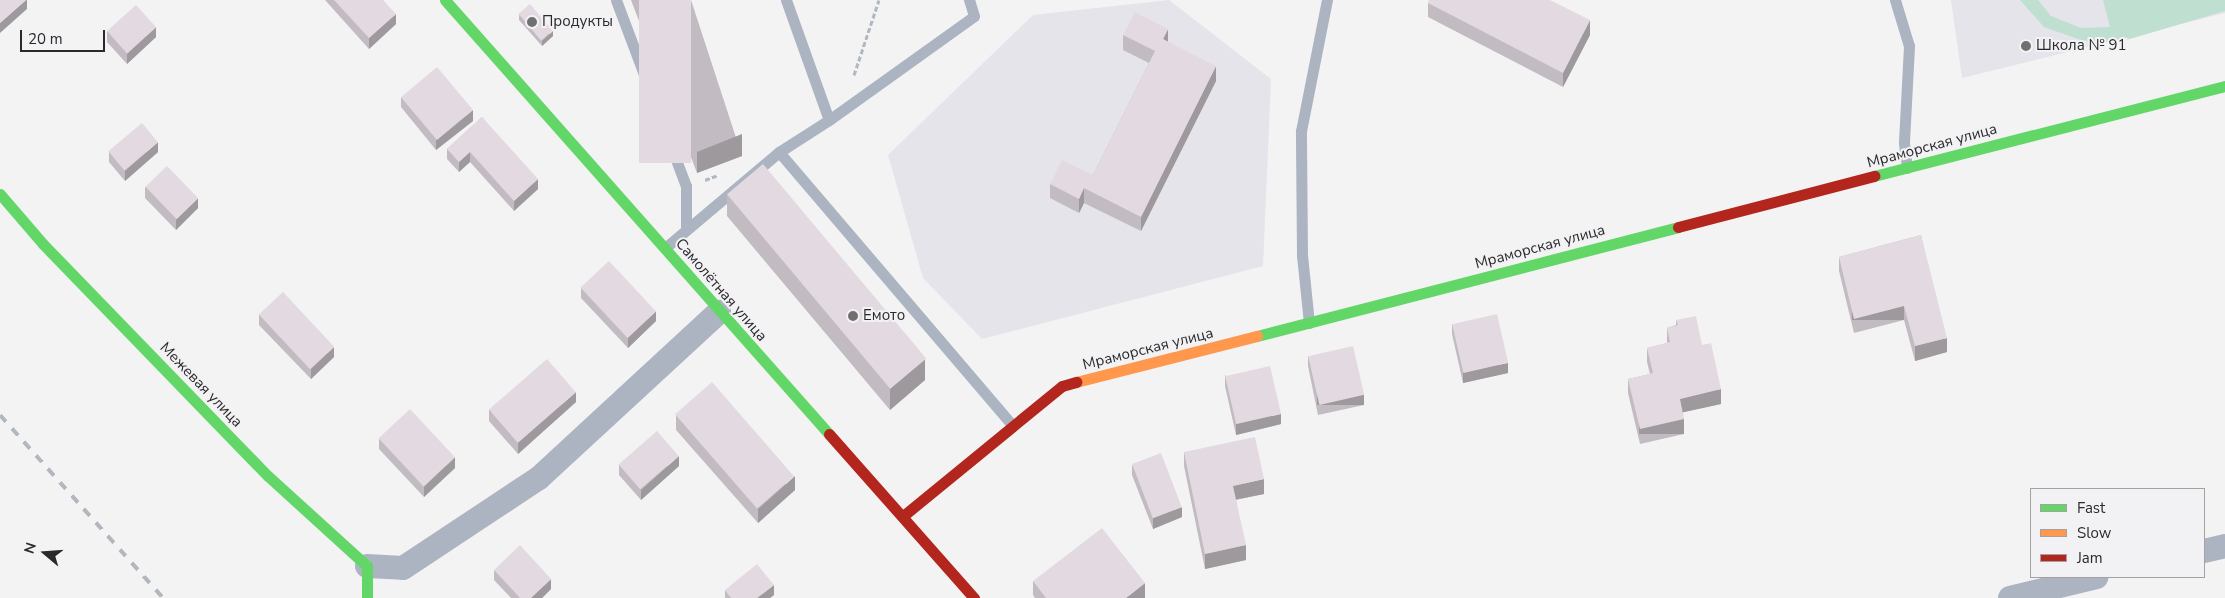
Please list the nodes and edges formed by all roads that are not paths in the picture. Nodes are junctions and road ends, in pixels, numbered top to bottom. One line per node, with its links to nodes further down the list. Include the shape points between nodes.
1 (445, 0): 13 (street, Самолётная улица)
2 (616, 0): 12 (lane, via 686,186)
3 (786, 0): 8 (lane)
4 (969, 0): 8 (lane, via 974,16)
5 (1327, 0): 15 (lane, via 1301,131 1302,255)
6 (1895, 0): 10 (lane, via 1909,46 1904,143)
7 (2225, 86): 10 (street, Мраморская улица)
8 (829, 120): 9 (lane)
9 (779, 152): 12 (lane); 16 (lane)
10 (1907, 168): 15 (street, Мраморская улица)
11 (0, 194): 20 (street, Межевая улица, via 43,244 268,476)
12 (686, 227): 13 (lane)
13 (665, 248): 14 (street, Самолётная улица)
14 (719, 312): 17 (street, Самолётная улица); 20 (street, via 539,478 403,568)
15 (1310, 323): 16 (street, Мраморская улица, via 1062,386)
16 (1014, 427): 17 (street, Мраморская улица)
17 (903, 516): 23 (street, Самолётная улица)
18 (2225, 546): 19 (street)
19 (2205, 551)
20 (367, 566): 22 (street)
21 (2093, 578): 24 (street)
22 (367, 598)
23 (974, 598)
24 (2010, 598)

